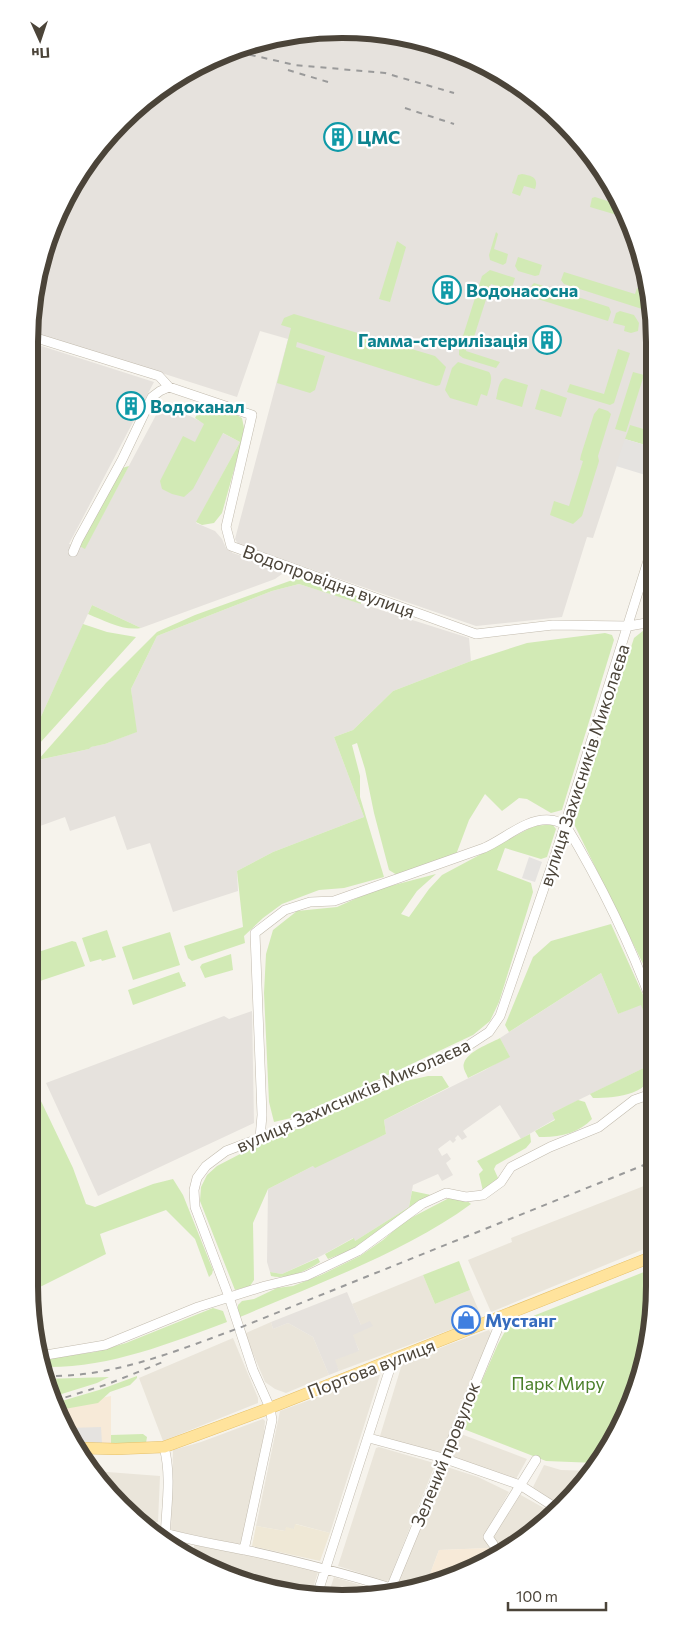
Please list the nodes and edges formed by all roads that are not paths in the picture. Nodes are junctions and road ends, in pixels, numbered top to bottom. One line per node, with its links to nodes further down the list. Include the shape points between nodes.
1 (38, 338): 2 (street, via 159,376)
2 (169, 387): 3 (street, via 152,397); 6 (street, Водопровідна вулиця, via 252,415 226,527 231,546 476,634 553,625)
3 (73, 552)
4 (646, 568): 6 (street, вулиця Захисників Миколаєва)
5 (646, 623): 6 (street)
6 (629, 626): 7 (street, вулиця Захисників Миколаєва)
7 (565, 824): 8 (street, via 626,938); 10 (street, вулиця Захисників Миколаєва, via 500,1016 489,1032 463,1049); 10 (street, via 550,820 533,821 484,848 334,901 310,902 285,910 255,933 262,1115)
8 (646, 987)
9 (646, 1096): 12 (street, via 634,1100 599,1127 511,1167 501,1182 483,1195 466,1197 446,1193 422,1204 358,1251 306,1276)
10 (260, 1138): 12 (street, вулиця Захисників Миколаєва, via 226,1152 206,1166 197,1178 194,1190 195,1207)
11 (646, 1259): 13 (main road, Портова вулиця)
12 (229, 1297): 14 (street, via 105,1345); 16 (street, вулиця Захисників Миколаєва, via 253,1370)
13 (502, 1316): 15 (main road, Портова вулиця); 20 (street, Зелений провулок)
14 (46, 1355)
15 (394, 1359): 16 (main road, Портова вулиця); 17 (street)
16 (270, 1408): 18 (main road, Портова вулиця); 27 (street, via 272,1420)
17 (369, 1438): 20 (street); 28 (street)
18 (164, 1447): 19 (main road, Портова вулиця); 24 (street, via 168,1460)
19 (85, 1448)
20 (443, 1458): 22 (street); 29 (street, Зелений провулок)
21 (536, 1460): 22 (street)
22 (520, 1485): 23 (street); 26 (street, via 488,1537)
23 (551, 1505)
24 (165, 1533)
25 (174, 1538): 27 (street)
26 (493, 1544)
27 (244, 1550): 28 (street)
28 (326, 1569): 30 (street); 31 (street)
29 (392, 1585)
30 (381, 1587)
31 (320, 1589)

